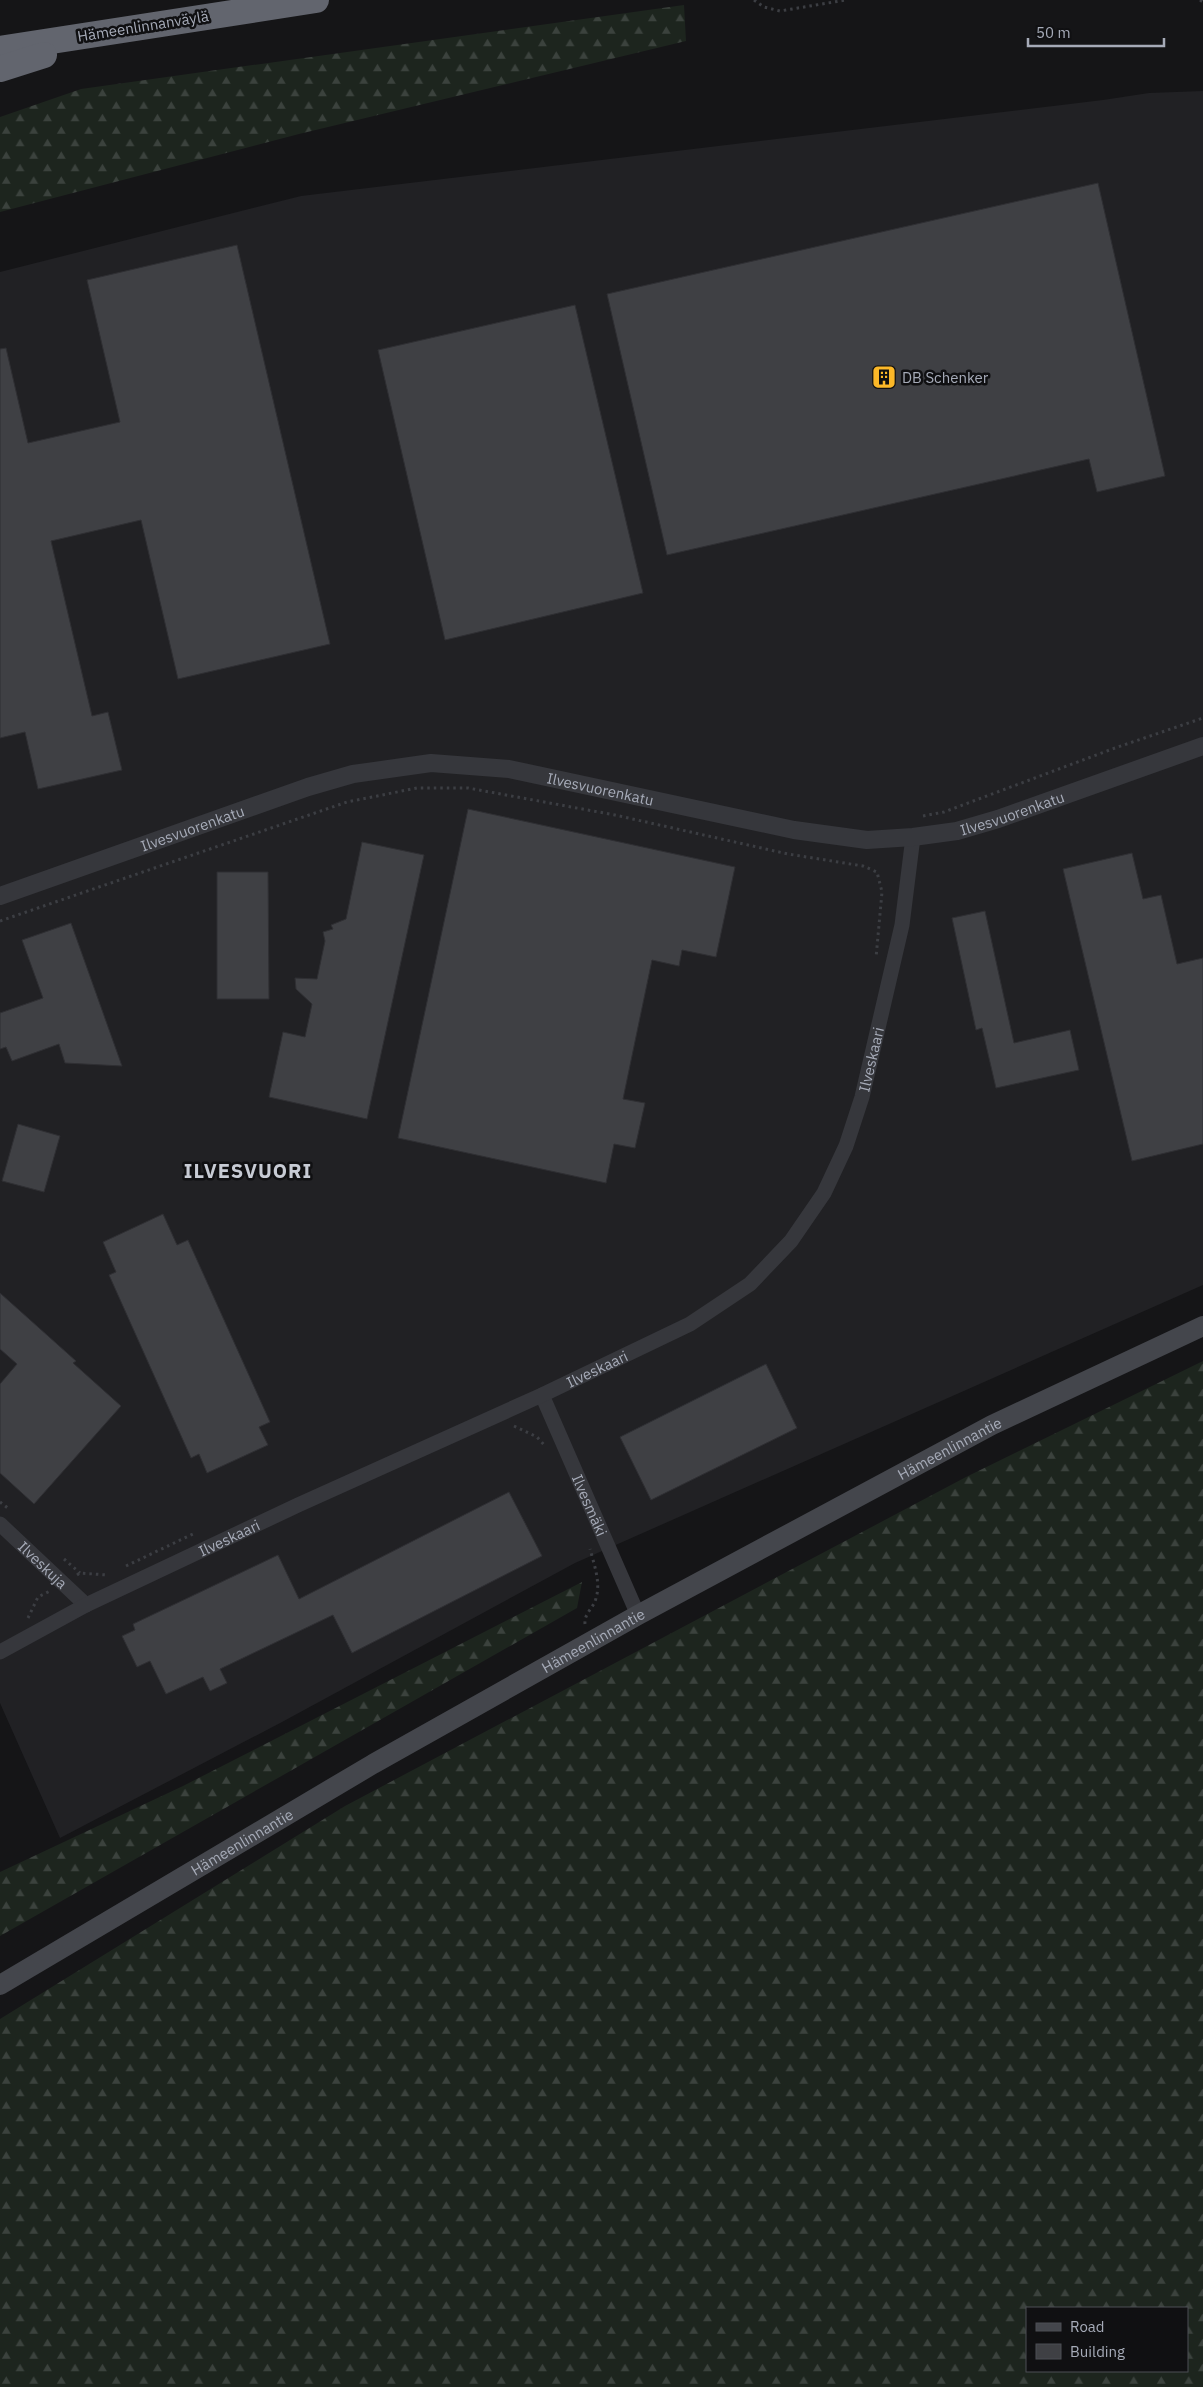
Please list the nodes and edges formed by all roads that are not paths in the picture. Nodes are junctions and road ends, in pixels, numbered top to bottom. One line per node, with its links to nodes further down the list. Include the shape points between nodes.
1 (316, 0): 2 (highway, Hämeenlinnanväylä)
2 (119, 30): 3 (highway, Hämeenlinnanväylä); 4 (highway)
3 (0, 49)
4 (0, 69)
5 (1203, 746): 6 (street, Ilvesvuorenkatu, via 998,819 957,831)
6 (913, 837): 7 (street, Ilvesvuorenkatu, via 867,840 794,830 509,769 431,763 353,774 308,787); 9 (street, Ilveskaari, via 902,925 863,1090 846,1146 824,1193 791,1241 750,1284 690,1324)
7 (0, 896)
8 (1203, 1326): 12 (main road, Hämeenlinnantie, via 992,1425)
9 (542, 1395): 11 (street, Ilveskaari); 12 (street, Ilvesmäki)
10 (0, 1524): 11 (street, Ilveskuja)
11 (86, 1605): 13 (street, Ilveskaari)
12 (638, 1615): 14 (main road, Hämeenlinnantie, via 373,1764)
13 (0, 1652)
14 (0, 1985)

